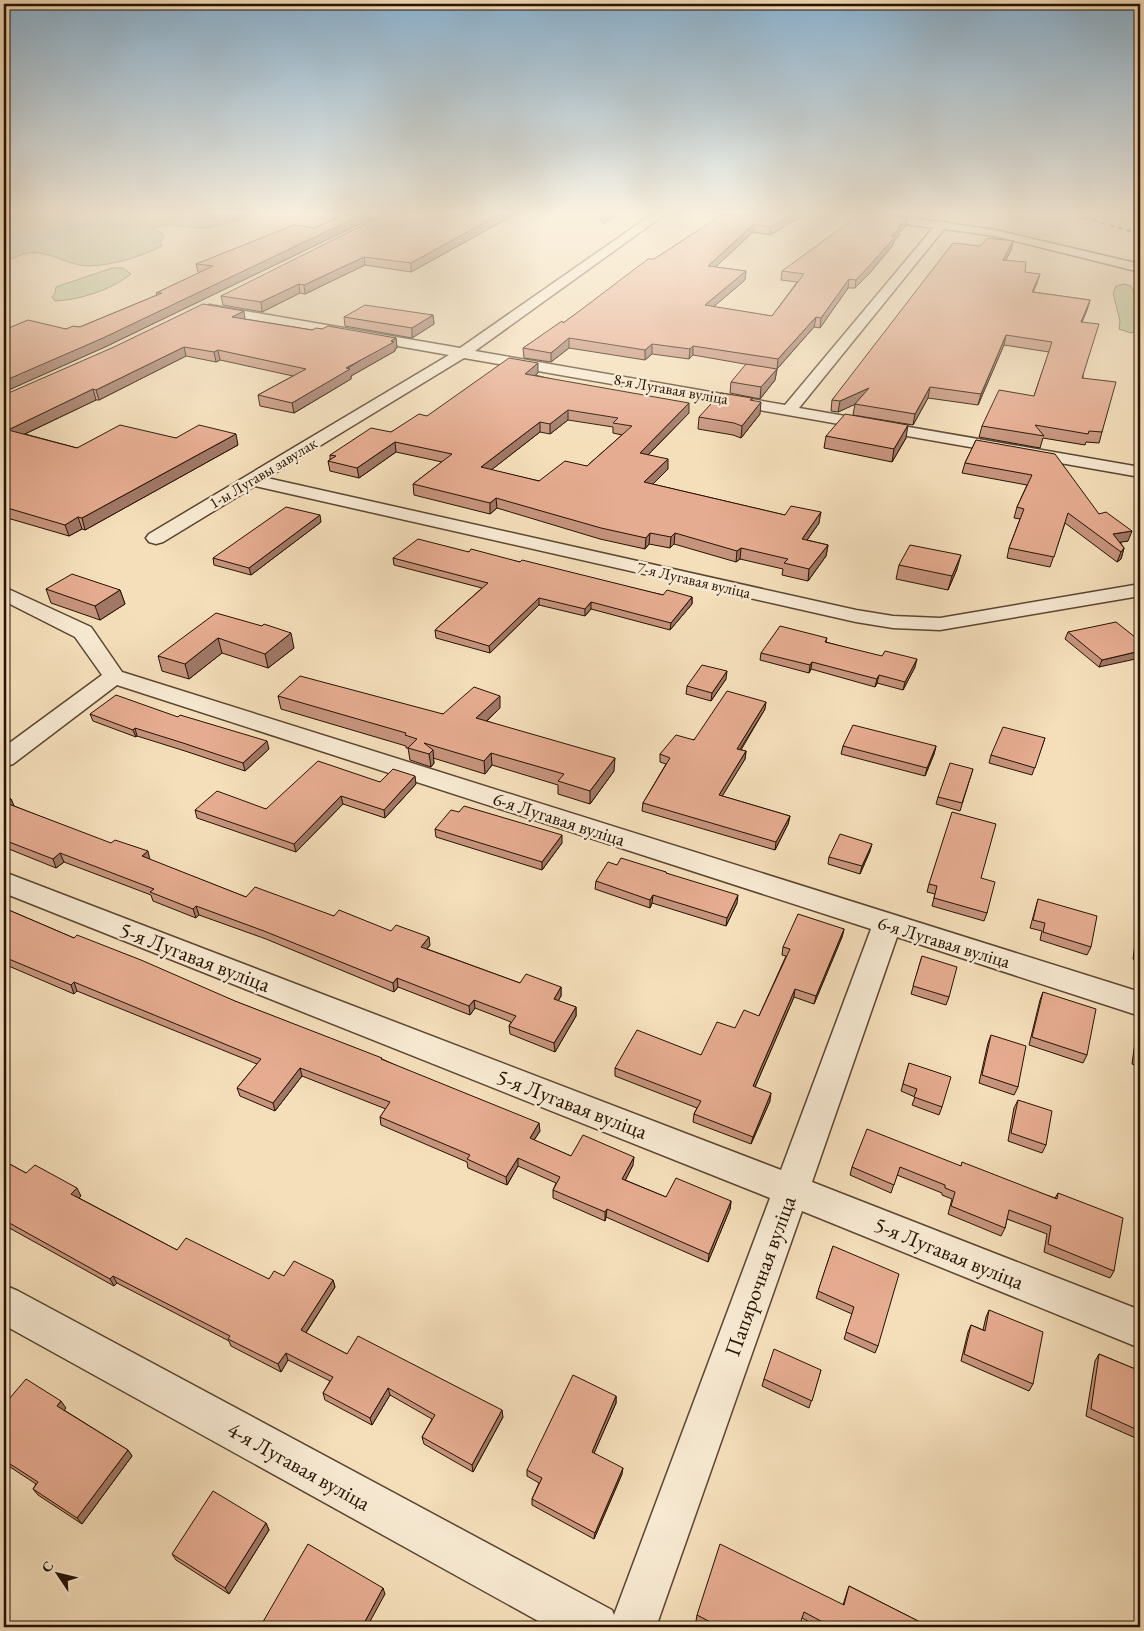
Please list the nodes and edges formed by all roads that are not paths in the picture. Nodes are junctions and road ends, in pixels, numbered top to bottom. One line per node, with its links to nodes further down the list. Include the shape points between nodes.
1 (551, 291): 4 (street, 1-ы Лугавы завулак)
2 (887, 291): 5 (street)
3 (219, 299): 4 (street, 8-я Лугавая вуліца, via 198,310)
4 (464, 352): 5 (street, 8-я Лугавая вуліца); 7 (street, 1-ы Лугавы завулак)
5 (789, 410): 6 (street, 8-я Лугавая вуліца)
6 (1140, 472)
7 (252, 480): 8 (street, 1-ы Лугавы завулак); 9 (street, 7-я Лугавая вуліца, via 893,622 940,624)
8 (156, 538)
9 (1140, 590)
10 (4, 593): 11 (street, via 83,632)
11 (114, 677): 12 (street); 14 (street, 6-я Лугавая вуліца)
12 (4, 759)
13 (4, 882): 16 (street, 5-я Лугавая вуліца)
14 (887, 924): 15 (street, 6-я Лугавая вуліца); 16 (street, Папярочная вуліца)
15 (1140, 1004)
16 (791, 1190): 18 (street, 5-я Лугавая вуліца); 20 (street, Папярочная вуліца)
17 (4, 1304): 19 (street, 4-я Лугавая вуліца)
18 (1140, 1329)
19 (595, 1627)
20 (633, 1627)

